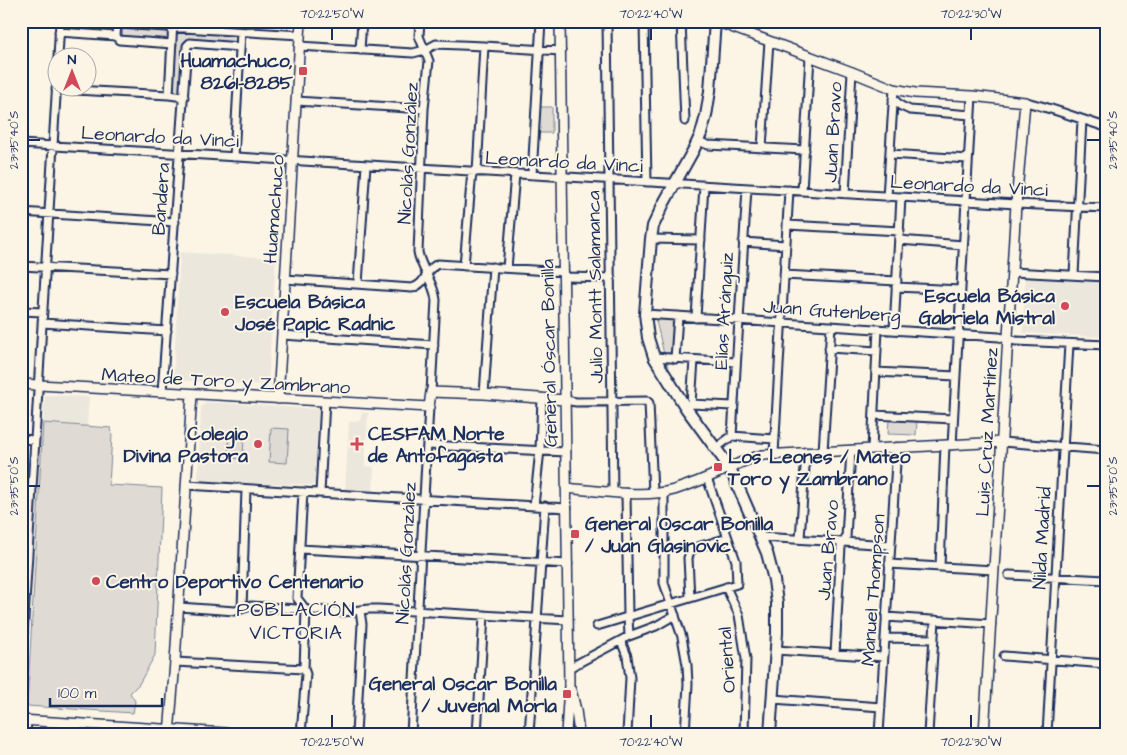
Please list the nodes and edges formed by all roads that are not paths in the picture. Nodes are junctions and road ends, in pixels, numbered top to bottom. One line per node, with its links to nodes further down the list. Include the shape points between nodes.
1 (60, 21): 14 (street)
2 (301, 21): 16 (street, Huamachuco)
3 (362, 21): 24 (street)
4 (420, 21): 25 (street, Nicolás González, via 419,36)
5 (542, 21): 26 (street)
6 (560, 21): 27 (street, General Óscar Bonilla)
7 (607, 21): 60 (street, Julio Montt Salamanca)
8 (644, 21): 61 (street)
9 (681, 21): 42 (street)
10 (715, 21): 18 (street); 44 (main road, via 708,105)
11 (117, 23): 12 (street); 17 (street)
12 (173, 24): 13 (street); 19 (street)
13 (190, 25): 15 (street)
14 (59, 32): 17 (street); 23 (street)
15 (240, 32): 16 (street); 22 (street)
16 (300, 35): 20 (street, Huamachuco)
17 (116, 36): 19 (street, via 119,40)
18 (769, 41): 28 (street); 47 (street)
19 (172, 44): 32 (street)
20 (299, 46): 24 (street); 37 (street, Huamachuco)
21 (484, 46): 25 (street, via 436,44); 26 (street); 56 (street)
22 (240, 47): 34 (street, Bandera, via 190,43); 51 (street)
23 (58, 48)
24 (360, 50): 25 (street, via 413,53)
25 (425, 50): 39 (street, Nicolás González, via 429,61)
26 (541, 50): 27 (street); 58 (street)
27 (561, 51): 59 (street, General Óscar Bonilla)
28 (810, 57): 29 (street); 48 (street)
29 (852, 72): 30 (street); 67 (street, Juan Bravo)
30 (894, 89): 33 (street); 36 (street)
31 (98, 92): 32 (street)
32 (169, 96): 34 (street)
33 (972, 96): 38 (street); 40 (street)
34 (184, 97): 49 (street, Bandera)
35 (56, 98): 46 (street)
36 (893, 99): 40 (street, via 910,110); 50 (street)
37 (296, 101): 39 (street); 53 (street, Huamachuco)
38 (1025, 102): 41 (street); 71 (street, Luis Cruz Martínez)
39 (424, 109): 55 (street, Nicolás González)
40 (971, 115): 52 (street)
41 (1082, 120): 43 (street); 72 (street)
42 (684, 121)
43 (1106, 127)
44 (698, 142): 47 (street); 62 (main road)
45 (21, 144): 46 (street, Leonardo da Vinci)
46 (53, 146): 49 (street, Leonardo da Vinci); 75 (street)
47 (762, 148): 48 (street)
48 (805, 150): 66 (street)
49 (180, 154): 51 (street, Leonardo da Vinci); 76 (street, Bandera)
50 (890, 154): 52 (street); 68 (street)
51 (234, 157): 53 (street, Leonardo da Vinci)
52 (968, 159): 70 (street)
53 (292, 160): 54 (street, Leonardo da Vinci); 98 (street, Huamachuco)
54 (366, 165): 55 (street, Leonardo da Vinci); 99 (street)
55 (422, 168): 56 (street, Leonardo da Vinci); 92 (street, Nicolás González, via 418,252)
56 (474, 172): 57 (street, Leonardo da Vinci); 86 (street)
57 (515, 174): 58 (street, Leonardo da Vinci); 89 (street)
58 (532, 175): 59 (street, Leonardo da Vinci)
59 (562, 177): 60 (street, Leonardo da Vinci); 93 (street, General Óscar Bonilla)
60 (610, 180): 61 (street, Leonardo da Vinci); 97 (street, Julio Montt Salamanca)
61 (647, 182): 62 (street, Leonardo da Vinci)
62 (674, 184): 63 (street, Leonardo da Vinci); 79 (main road, via 655,221)
63 (704, 185): 64 (street, Leonardo da Vinci); 80 (street)
64 (747, 188): 65 (street, Leonardo da Vinci); 82 (street, Elías Aránguiz)
65 (789, 190): 66 (street, Leonardo da Vinci); 77 (street)
66 (802, 191): 67 (street, Leonardo da Vinci)
67 (845, 194): 68 (street, Leonardo da Vinci)
68 (887, 196): 69 (street, Leonardo da Vinci)
69 (902, 197): 70 (street, Leonardo da Vinci); 78 (street)
70 (966, 201): 71 (street, Leonardo da Vinci); 83 (street)
71 (1016, 204): 72 (street, Leonardo da Vinci); 90 (street, Luis Cruz Martínez)
72 (1078, 207): 73 (street, Leonardo da Vinci); 95 (street)
73 (1106, 208)
74 (21, 212): 75 (street)
75 (49, 213): 76 (street); 87 (street)
76 (175, 222): 91 (street, Bandera)
77 (787, 225): 78 (street); 84 (street)
78 (900, 231): 81 (street)
79 (651, 239): 80 (street); 104 (main road)
80 (701, 240): 106 (street)
81 (899, 240): 83 (street); 100 (street)
82 (743, 242): 84 (street); 107 (street, Elías Aránguiz)
83 (963, 244): 101 (street)
84 (786, 245): 94 (street)
85 (21, 266): 87 (street)
86 (464, 266): 88 (street); 92 (street, via 438,264 432,266)
87 (45, 267): 91 (street); 103 (street)
88 (493, 268): 89 (street); 133 (street)
89 (508, 268): 93 (street)
90 (1012, 272): 95 (street); 116 (street, Luis Cruz Martínez)
91 (171, 274): 113 (street, Bandera)
92 (427, 274): 99 (street, via 415,287); 118 (street, Nicolás González, via 436,300)
93 (564, 274): 97 (street); 136 (street, General Óscar Bonilla)
94 (784, 275): 100 (street); 109 (street)
95 (1074, 275): 96 (street)
96 (1106, 277)
97 (611, 278): 138 (street, Julio Montt Salamanca)
98 (285, 279): 99 (street); 115 (street, Huamachuco)
99 (358, 284)
100 (896, 284): 101 (street); 112 (street)
101 (961, 290): 114 (street)
102 (21, 311): 103 (street)
103 (43, 312): 108 (street)
104 (645, 314): 105 (street, Juan Gutenberg); 122 (main road)
105 (678, 316): 106 (street, Juan Gutenberg); 123 (street)
106 (696, 318): 107 (street, Juan Gutenberg)
107 (739, 320): 109 (street, Juan Gutenberg); 125 (street, Elías Aránguiz)
108 (42, 323): 113 (street); 129 (street)
109 (782, 323): 110 (street, Juan Gutenberg); 146 (street)
110 (831, 326): 111 (street, Juan Gutenberg); 120 (street)
111 (878, 329): 112 (street, Juan Gutenberg); 121 (street)
112 (894, 330): 114 (street, Juan Gutenberg)
113 (167, 331): 130 (street, Bandera)
114 (958, 334): 116 (street, Juan Gutenberg); 127 (street)
115 (282, 335): 118 (street); 135 (street, Huamachuco)
116 (1008, 339): 117 (street, Juan Gutenberg); 148 (street, Luis Cruz Martínez)
117 (1069, 344): 119 (street, Juan Gutenberg); 152 (street, Nilda Madrid)
118 (434, 345): 131 (street, Nicolás González)
119 (1106, 346)
120 (829, 348): 121 (street); 158 (street)
121 (877, 351): 126 (street)
122 (654, 357): 123 (street); 139 (main road)
123 (675, 359): 124 (street)
124 (694, 360): 125 (street); 139 (street)
125 (736, 362): 140 (street, Elías Aránguiz)
126 (876, 372): 127 (street); 142 (street)
127 (956, 376): 143 (street)
128 (21, 384): 129 (street, Mateo de Toro y Zambrano)
129 (38, 386): 130 (street, Mateo de Toro y Zambrano); 147 (street)
130 (162, 392): 132 (street, Mateo de Toro y Zambrano)
131 (431, 392): 133 (street); 141 (street, Nicolás González)
132 (192, 394): 135 (street, Mateo de Toro y Zambrano); 164 (street)
133 (484, 394): 134 (street)
134 (542, 398): 136 (street); 155 (street, General Óscar Bonilla)
135 (278, 399): 137 (street, Mateo de Toro y Zambrano)
136 (565, 400): 138 (street); 159 (street, General Óscar Bonilla)
137 (325, 401): 141 (street, Mateo de Toro y Zambrano); 172 (street)
138 (612, 401): 170 (street, Julio Montt Salamanca); 174 (street, via 649,402)
139 (689, 406): 140 (street); 153 (main road)
140 (734, 406): 144 (street, Elías Aránguiz)
141 (429, 407): 149 (street, Nicolás González)
142 (874, 415): 143 (street); 154 (street)
143 (953, 419): 150 (street)
144 (732, 436): 146 (street); 153 (street)
145 (21, 439): 147 (street)
146 (775, 439): 161 (street)
147 (35, 440): 166 (street)
148 (1002, 442): 150 (street); 152 (street); 190 (street, Luis Cruz Martínez)
149 (428, 445): 155 (street); 175 (street, Nicolás González)
150 (948, 445): 151 (street); 189 (street)
151 (897, 447): 154 (street); 183 (street, Manuel Thompson)
152 (1063, 447): 157 (street); 192 (street, Nilda Madrid)
153 (716, 448): 162 (main road)
154 (872, 449): 156 (street)
155 (540, 450): 159 (street); 176 (street, General Óscar Bonilla)
156 (851, 450): 158 (street); 182 (street, Juan Bravo, via 846,538)
157 (1106, 450)
158 (823, 451): 160 (street)
159 (566, 452): 167 (street, General Óscar Bonilla)
160 (806, 452): 161 (street); 181 (street)
161 (774, 454): 162 (street, via 757,456)
162 (730, 468): 163 (street); 179 (main road)
163 (707, 478): 171 (street); 180 (street)
164 (186, 485): 168 (street); 198 (street)
165 (21, 488): 166 (street)
166 (32, 488): 196 (street)
167 (566, 488): 170 (street); 178 (street, General Óscar Bonilla)
168 (246, 489): 169 (street); 199 (street)
169 (303, 492): 172 (street); 184 (street)
170 (613, 492): 173 (street)
171 (664, 492): 174 (street); 197 (street, via 664,577)
172 (320, 493): 175 (street)
173 (626, 493): 174 (street); 205 (street)
174 (653, 493)
175 (425, 500): 176 (street); 185 (street, Nicolás González)
176 (534, 506): 177 (street)
177 (545, 506): 178 (street); 186 (street)
178 (567, 508): 187 (street, General Óscar Bonilla)
179 (761, 537): 181 (street); 216 (main road, via 775,586)
180 (728, 538): 194 (street, via 736,561 737,584); 195 (street, via 690,552)
181 (800, 539): 182 (street)
182 (843, 542): 183 (street); 217 (street, Juan Bravo)
183 (891, 545): 188 (street, Manuel Thompson)
184 (300, 549): 185 (street); 200 (street, via 297,598)
185 (421, 556): 186 (street); 202 (street, Nicolás González)
186 (541, 563): 187 (street); 207 (street)
187 (568, 564): 208 (street, General Óscar Bonilla)
188 (889, 564): 189 (street); 206 (street, Manuel Thompson)
189 (940, 567): 190 (street)
190 (994, 570): 210 (street, Luis Cruz Martínez)
191 (1009, 575): 192 (street)
192 (1056, 578): 193 (street); 220 (street, Nilda Madrid)
193 (1106, 580)
194 (726, 587): 195 (street); 244 (street, Oriental, via 739,615 746,659)
195 (690, 598): 197 (street)
196 (23, 602): 222 (street)
197 (671, 604): 204 (street); 205 (street)
198 (178, 607): 199 (street); 221 (street)
199 (242, 609): 200 (street, via 251,606)
200 (306, 610): 201 (street); 226 (street)
201 (360, 611): 202 (street); 236 (street)
202 (418, 611): 203 (street); 237 (street, Nicolás González)
203 (484, 615): 207 (street); 238 (street)
204 (675, 615): 212 (street); 243 (street, via 687,665)
205 (628, 617): 211 (street); 212 (street)
206 (886, 617): 209 (street); 213 (street, Manuel Thompson)
207 (538, 618): 208 (street); 239 (street)
208 (568, 620): 225 (street, General Óscar Bonilla)
209 (935, 620): 210 (street); 214 (street)
210 (991, 624): 248 (street, Luis Cruz Martínez)
211 (597, 626)
212 (629, 636): 215 (street)
213 (885, 638): 214 (street); 219 (street, Manuel Thompson)
214 (934, 639): 247 (street)
215 (621, 641): 225 (street); 242 (street, via 630,678)
216 (776, 650): 217 (street); 228 (main road)
217 (835, 654): 219 (street)
218 (1004, 656): 220 (street)
219 (884, 657): 229 (street, Manuel Thompson)
220 (1051, 660): 223 (street); 249 (street, Nilda Madrid)
221 (175, 662): 226 (street); 232 (street)
222 (21, 664): 224 (street)
223 (1106, 664)
224 (21, 668)
225 (569, 668): 227 (street, General Óscar Bonilla)
226 (304, 670): 235 (street)
227 (569, 685): 240 (street, General Óscar Bonilla); 241 (street, General Óscar Bonilla)
228 (773, 699): 229 (street); 245 (main road)
229 (881, 707): 246 (street, Manuel Thompson)
230 (24, 720): 231 (street); 233 (street)
231 (123, 730): 232 (street)
232 (169, 732): 234 (street)
233 (26, 734)
234 (241, 734)
235 (301, 734)
236 (356, 734)
237 (411, 734)
238 (477, 734)
239 (529, 734)
240 (566, 734)
241 (580, 734)
242 (627, 734)
243 (685, 734)
244 (744, 734)
245 (770, 734)
246 (879, 734)
247 (928, 734)
248 (984, 734)
249 (1047, 734)

